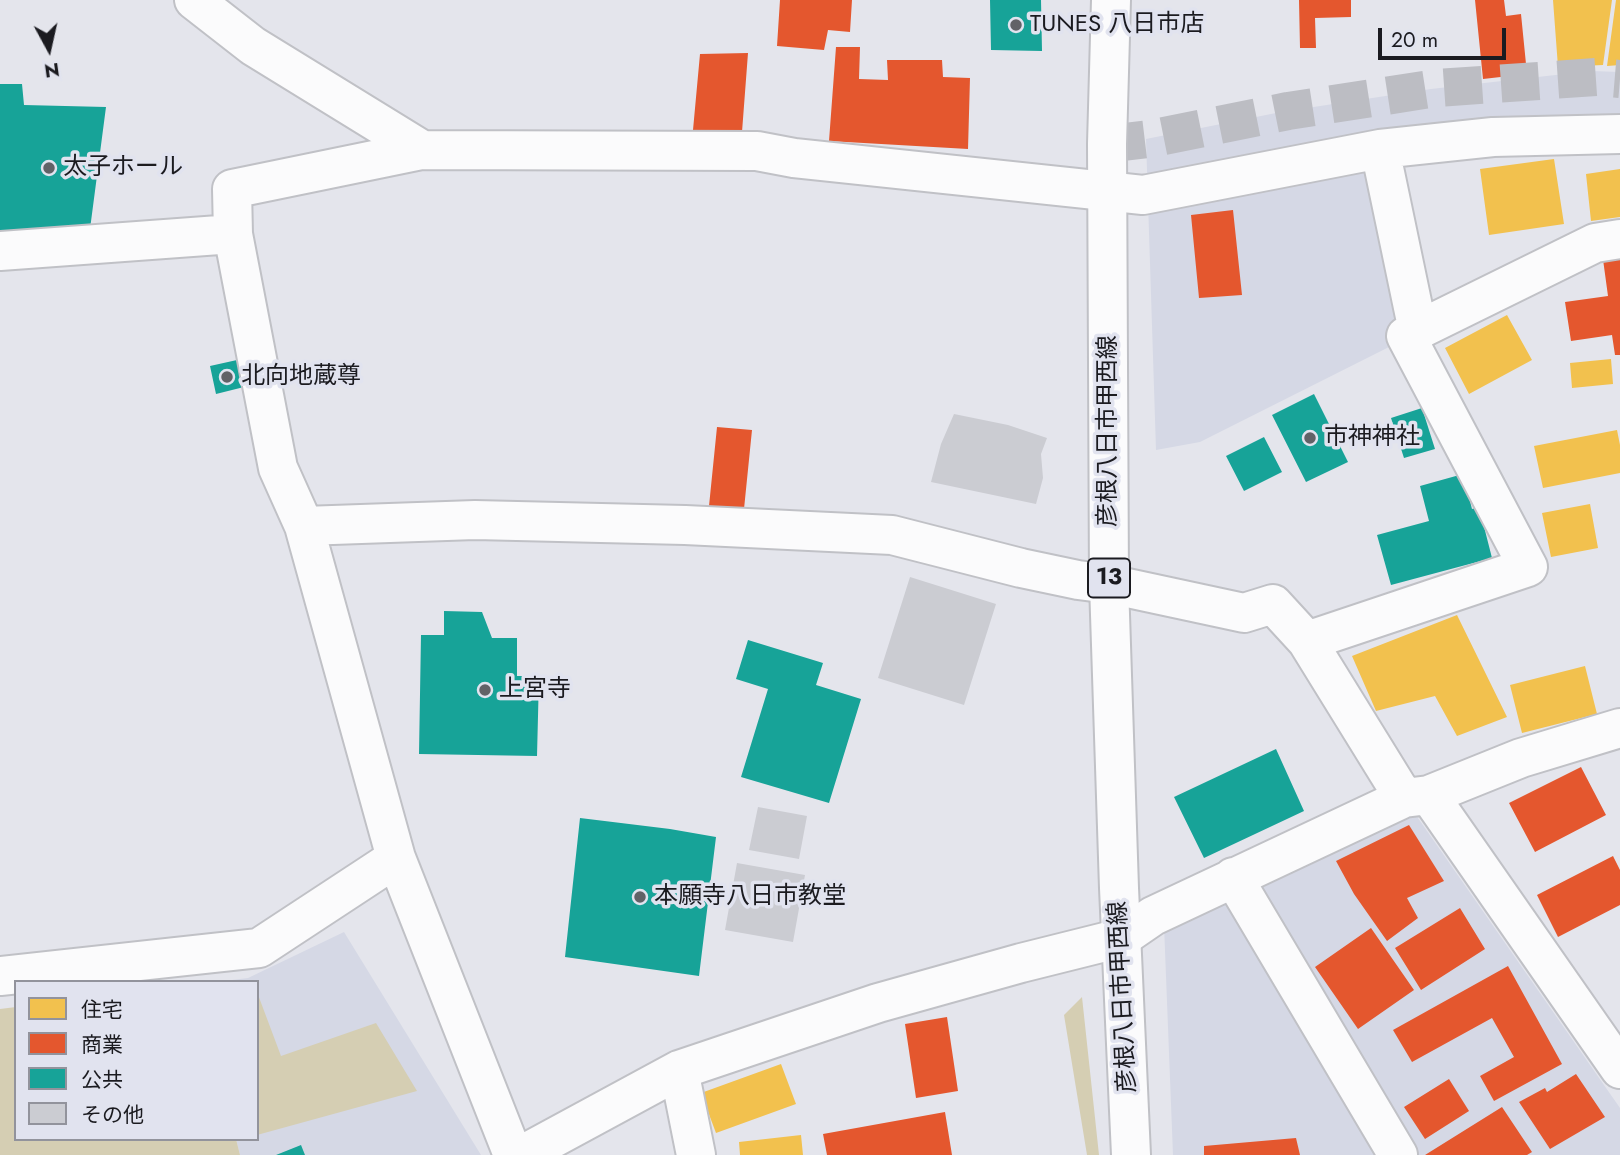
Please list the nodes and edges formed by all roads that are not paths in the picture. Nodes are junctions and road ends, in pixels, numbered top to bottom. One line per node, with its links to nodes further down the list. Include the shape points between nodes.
1 (194, 0): 5 (street, via 253,46)
2 (1111, 0): 6 (street, 彦根八日市甲西線 / 13)
3 (1620, 134): 4 (street, via 1493,137)
4 (1380, 149): 6 (street, via 1159,193); 10 (street)
5 (422, 150): 6 (street, via 757,150 794,158); 7 (street, via 232,189)
6 (1108, 192): 12 (street, 彦根八日市甲西線 / 13)
7 (233, 233): 9 (street); 11 (street, via 278,468)
8 (1620, 239): 10 (street, via 1595,243)
9 (0, 251)
10 (1418, 331): 13 (street, via 1406,336 1528,567)
11 (304, 527): 12 (street, via 475,520 892,535 1021,568); 16 (street)
12 (1110, 584): 13 (street, via 1244,612 1273,604); 18 (street, 彦根八日市甲西線 / 13)
13 (1307, 641): 15 (street)
14 (1620, 728): 15 (street)
15 (1417, 797): 17 (street); 20 (street)
16 (396, 858): 19 (street, via 259,948); 22 (street)
17 (1233, 877): 18 (street, via 1153,916); 26 (street)
18 (1121, 938): 21 (street, via 878,1003); 25 (street, 彦根八日市甲西線 / 13)
19 (0, 976)
20 (1620, 1069)
21 (679, 1070): 23 (street); 24 (street)
22 (513, 1155)
23 (522, 1155)
24 (696, 1155)
25 (1131, 1155)
26 (1398, 1155)

